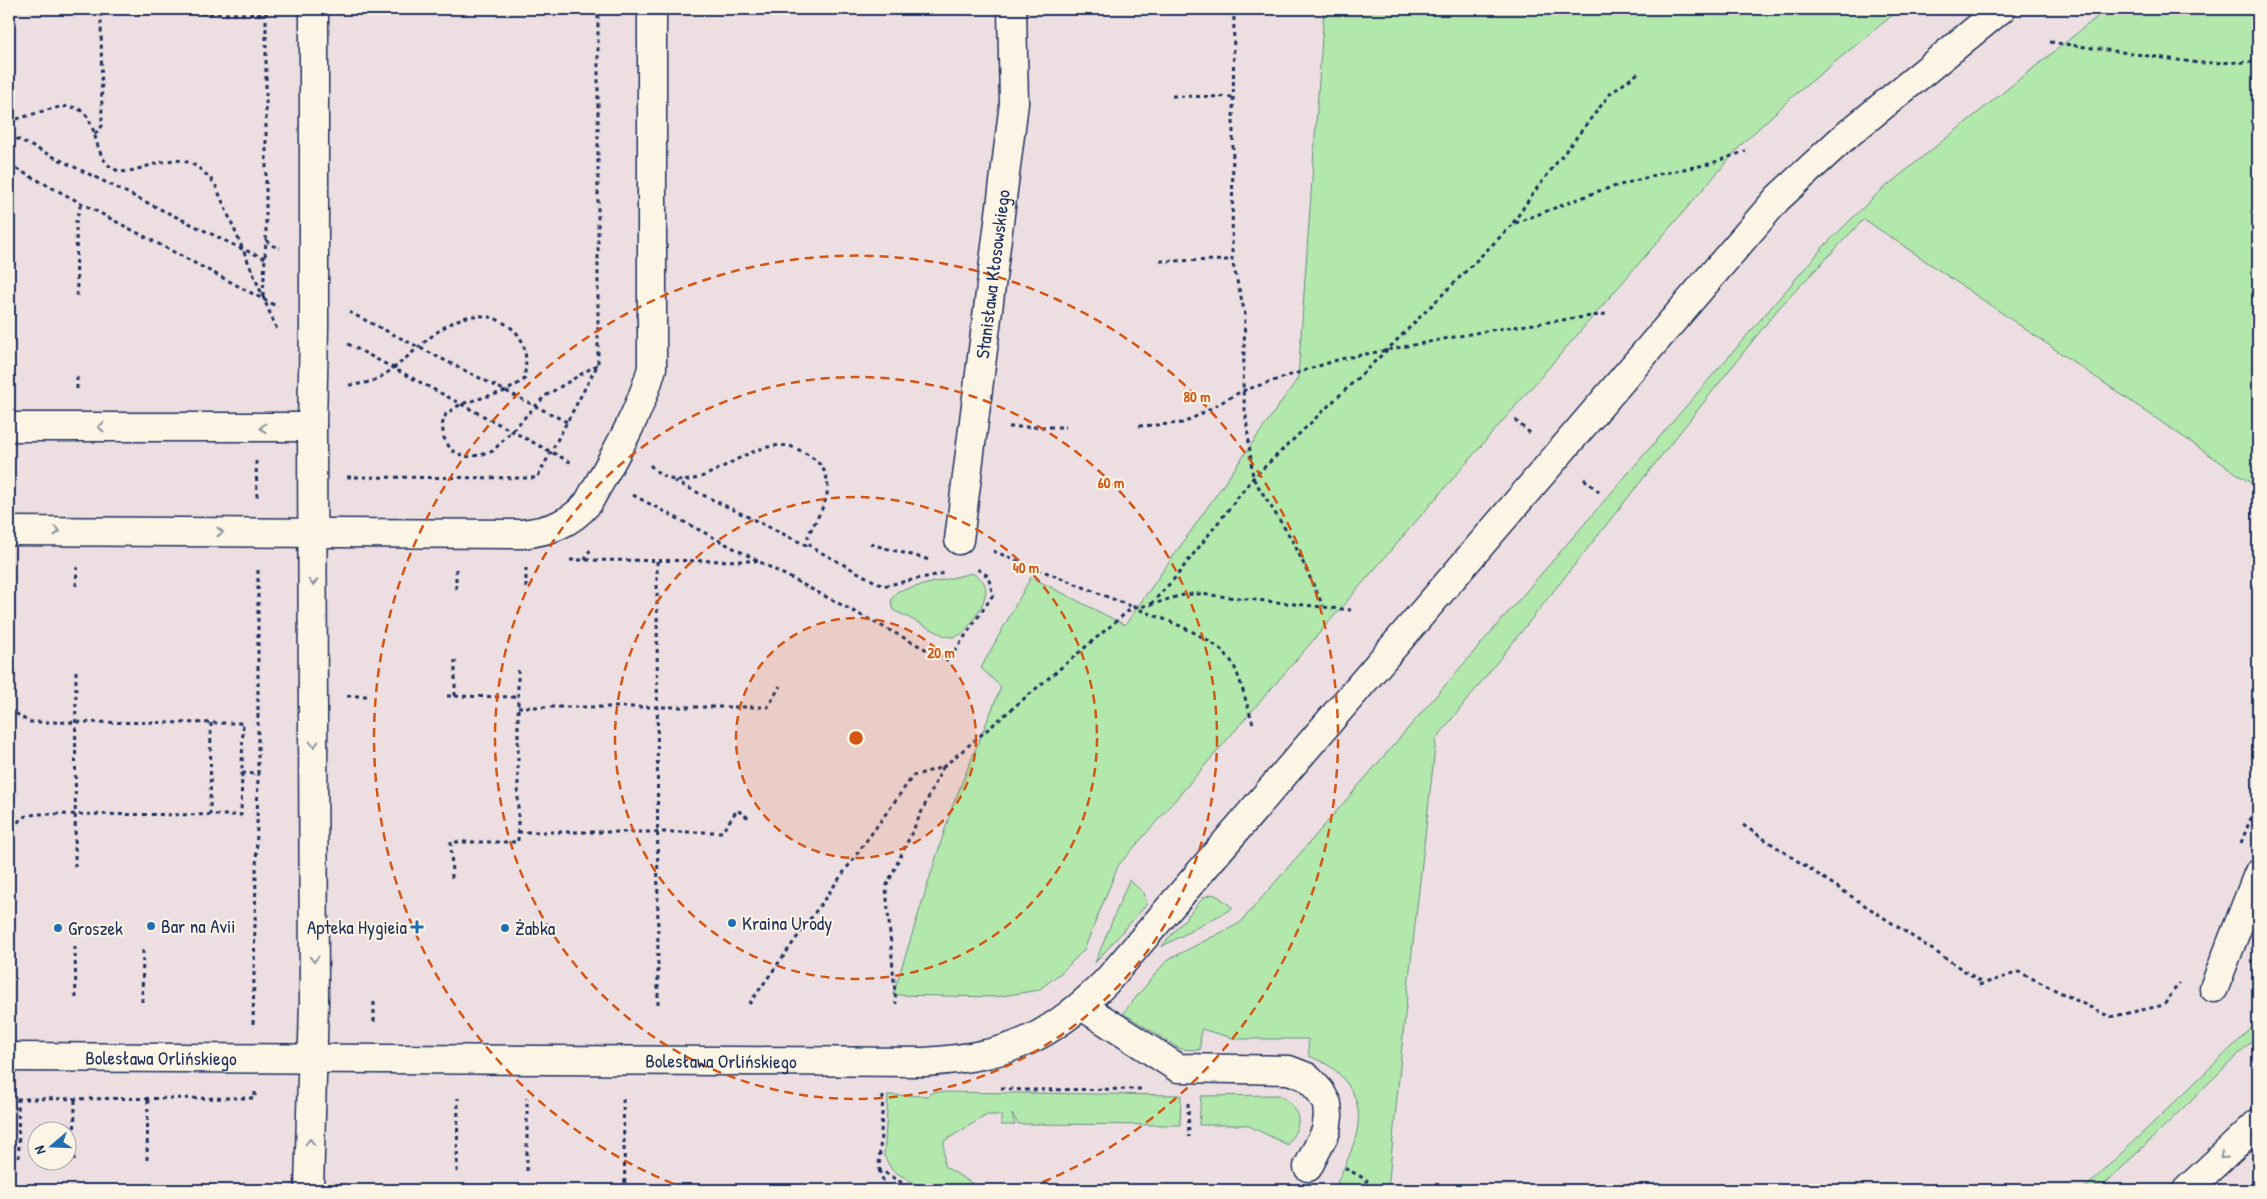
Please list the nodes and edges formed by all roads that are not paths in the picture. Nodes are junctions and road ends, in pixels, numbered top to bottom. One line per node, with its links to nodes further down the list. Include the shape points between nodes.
1 (314, 9): 6 (street)
2 (652, 9): 8 (street, via 652,368 645,394 580,512 560,525 536,533)
3 (1012, 9): 9 (street, Stanisława Kłosowskiego, via 1014,102)
4 (2001, 9): 12 (street, Bolesława Orlińskiego, via 1842,140 1778,198 1106,982)
5 (9, 427): 6 (street, one-way to 5)
6 (312, 427): 8 (street)
7 (9, 530): 8 (street, one-way to 8)
8 (313, 533): 14 (street, one-way to 14)
9 (959, 540)
10 (2258, 874): 11 (street)
11 (2214, 988)
12 (1082, 1006): 14 (street, Bolesława Orlińskiego, via 1059,1024 1007,1050 925,1062); 16 (street, via 1178,1068 1289,1070 1308,1077 1327,1104 1328,1116 1326,1131)
13 (9, 1057): 14 (street, Bolesława Orlińskiego)
14 (313, 1058): 17 (street, one-way to 14)
15 (2258, 1123): 18 (street, one-way to 18)
16 (1308, 1166)
17 (309, 1190)
18 (2187, 1190)

